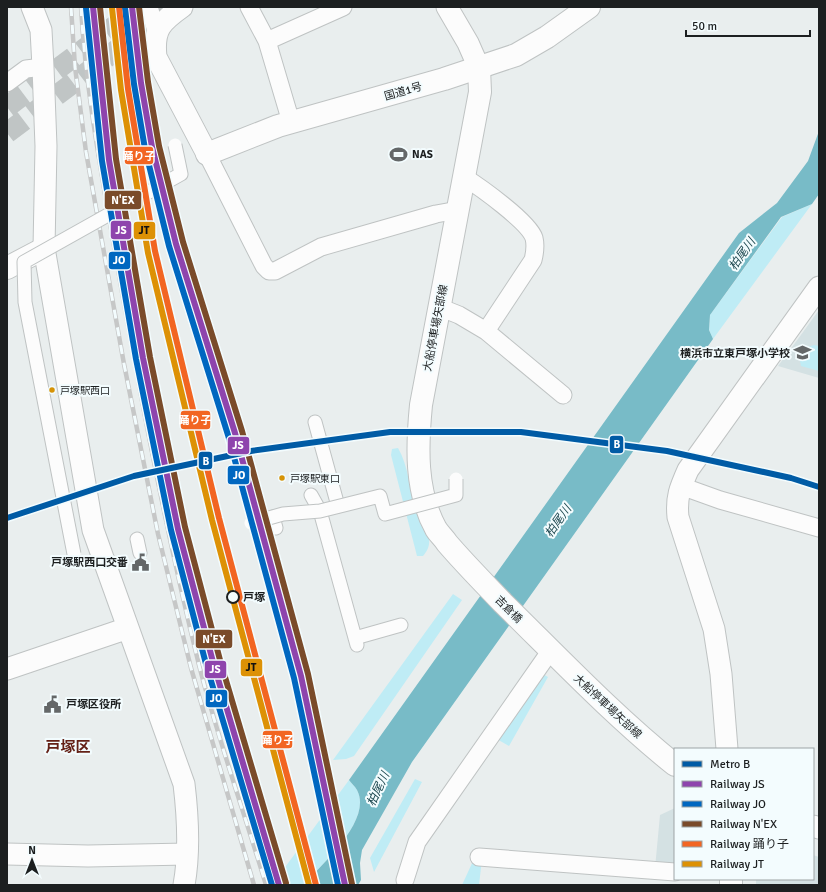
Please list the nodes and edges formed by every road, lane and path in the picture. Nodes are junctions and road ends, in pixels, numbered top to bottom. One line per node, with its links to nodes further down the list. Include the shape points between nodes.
1 (32, 7): 10 (street, via 41,30)
2 (149, 7): 8 (street)
3 (182, 7): 8 (street, via 163,21)
4 (249, 7): 9 (street)
5 (343, 7): 9 (street)
6 (447, 7): 11 (street)
7 (583, 9): 11 (main road, 国道1号, via 547,37 516,55)
8 (157, 34): 15 (street, via 156,57)
9 (267, 41): 13 (street)
10 (43, 67): 12 (street, via 26,69); 18 (street, via 46,146)
11 (479, 68): 13 (main road, 国道1号); 16 (main road, 大船停車場矢部線, via 480,92)
12 (7, 83)
13 (291, 122): 15 (main road, 国道1号)
14 (175, 145): 34 (street, bridge, via 181,174 24,262 25,302)
15 (207, 154): 17 (street, via 264,266 269,270 275,271 321,247)
16 (464, 177): 17 (main road, 大船停車場矢部線); 22 (street, via 528,228 534,237 533,260)
17 (458, 210): 21 (main road, 大船停車場矢部線)
18 (44, 248): 19 (main road); 37 (street, via 93,530)
19 (7, 268)
20 (819, 287): 26 (street, via 688,470)
21 (439, 307): 22 (street, via 460,315); 35 (main road, 大船停車場矢部線, via 421,405 418,456 421,481 436,530)
22 (486, 331): 23 (street)
23 (563, 396)
24 (316, 422): 28 (street)
25 (456, 479): 28 (street, bridge, via 456,495 385,514 380,496)
26 (680, 486): 31 (street); 40 (street, via 676,502 678,517 714,629 721,674)
27 (311, 495): 29 (street)
28 (338, 506): 29 (street, bridge)
29 (320, 510): 30 (street, bridge, via 275,523); 36 (street, via 356,642)
30 (251, 523)
31 (819, 528)
32 (136, 539): 33 (street)
33 (140, 553)
34 (74, 554)
35 (475, 574): 38 (main road, 吉倉橋)
36 (401, 625)
37 (128, 628): 39 (street); 43 (street, via 184,784 187,806)
38 (547, 647): 41 (main road, 大船停車場矢部線, via 648,743); 46 (street, via 417,842)
39 (7, 669)
40 (727, 748)
41 (674, 764)
42 (7, 854): 43 (street)
43 (187, 854): 47 (street)
44 (479, 857): 45 (street)
45 (674, 872)
46 (405, 880)
47 (184, 885)

